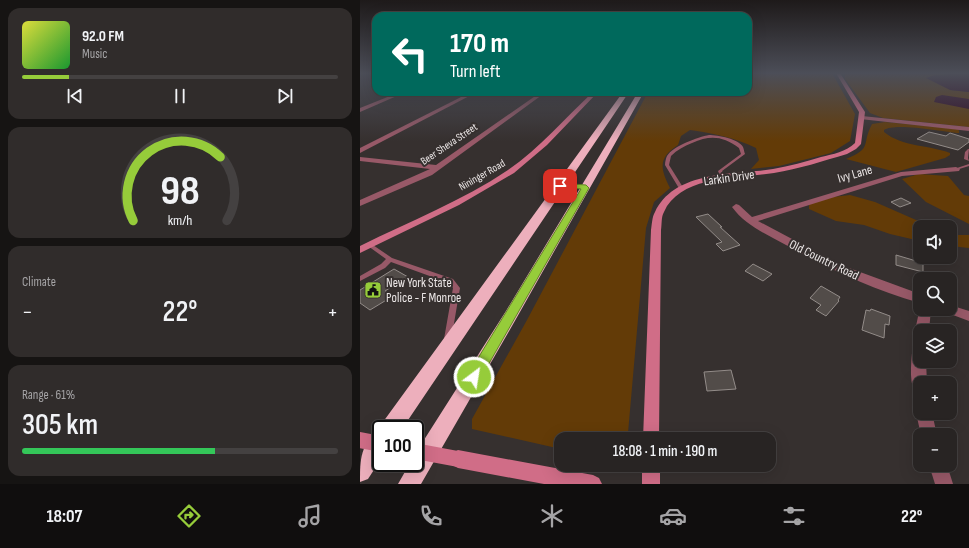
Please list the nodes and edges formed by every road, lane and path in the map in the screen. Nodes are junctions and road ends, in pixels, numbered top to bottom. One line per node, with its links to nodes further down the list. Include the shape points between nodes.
1 (394, 96): 9 (street)
2 (460, 96): 12 (street)
3 (467, 96): 14 (street)
4 (538, 96): 18 (street, Beer Sheva Street)
5 (592, 96): 27 (street, Nininger Road, via 512,171 477,192)
6 (623, 96): 21 (highway)
7 (640, 96): 22 (highway)
8 (852, 96): 10 (street, via 862,112)
9 (360, 110)
10 (862, 118): 11 (street); 20 (street, Larkin Drive, via 858,144 845,153 777,171)
11 (969, 129)
12 (360, 146)
13 (969, 150): 16 (lane, via 966,159)
14 (360, 151)
15 (360, 159): 18 (street)
16 (969, 160)
17 (969, 166): 19 (lane, Ivy Lane)
18 (437, 167): 24 (street, Beer Sheva Street)
19 (956, 170): 26 (street, Ivy Lane, via 902,174 778,210)
20 (722, 176): 23 (street, Larkin Drive); 23 (lane, via 720,171 743,154 741,147 728,140 709,136 678,149 669,157 667,165)
21 (560, 186): 22 (lane); 34 (highway)
22 (586, 188): 44 (highway)
23 (682, 189): 36 (street, Larkin Drive, via 666,202 659,214 656,230)
24 (360, 203)
25 (736, 208): 26 (street, Old Country Road)
26 (750, 221): 31 (street, Old Country Road, via 848,273)
27 (370, 245): 28 (street, Nininger Road); 29 (lane)
28 (360, 250)
29 (390, 259): 30 (lane); 34 (lane, via 451,281 457,288)
30 (360, 279)
31 (913, 296)
32 (957, 312): 33 (street)
33 (969, 316)
34 (446, 350): 35 (highway)
35 (396, 420)
36 (651, 432)
37 (360, 440): 38 (street, bridge)
38 (372, 442)
39 (424, 453): 45 (street, bridge)
40 (372, 455): 41 (highway)
41 (360, 470)
42 (651, 472): 46 (street)
43 (940, 472): 47 (street)
44 (409, 484)
45 (593, 484)
46 (651, 484)
47 (944, 484)

